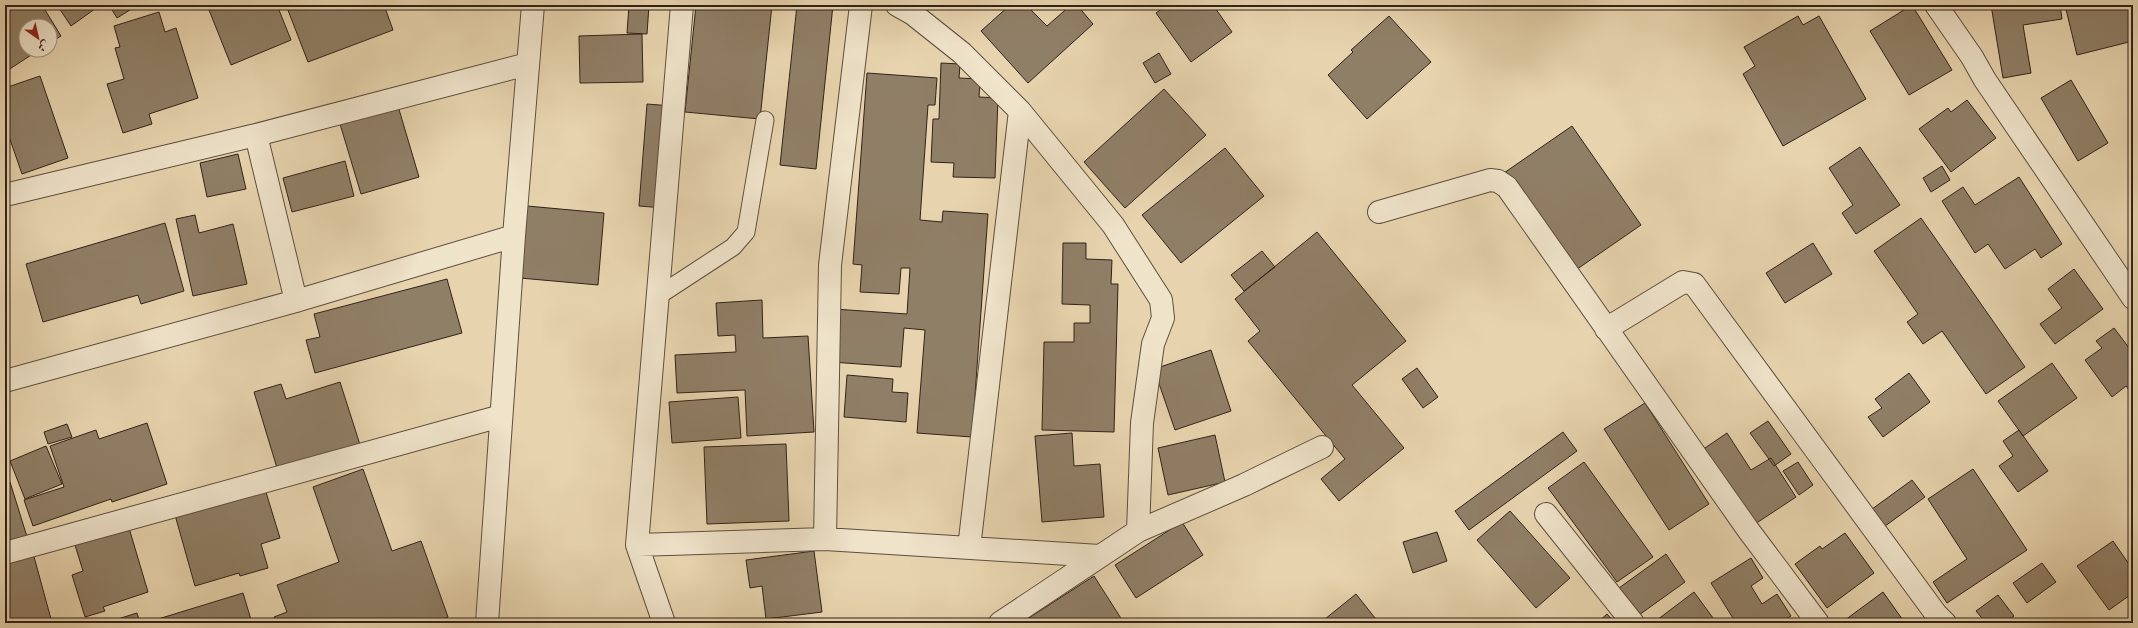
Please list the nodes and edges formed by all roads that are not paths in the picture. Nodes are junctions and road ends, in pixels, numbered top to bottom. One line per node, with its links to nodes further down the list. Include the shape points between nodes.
1 (533, 5): 6 (street)
2 (682, 5): 13 (street)
3 (860, 5): 22 (street, via 830,265)
4 (897, 5): 7 (street, via 913,14 962,53)
5 (1936, 5): 14 (street)
6 (528, 64): 9 (street); 12 (street)
7 (1020, 111): 21 (street, via 1113,225 1161,300 1163,318 1153,344 1142,423); 24 (street)
8 (765, 120): 13 (lane, via 746,232 733,248)
9 (256, 135): 10 (street); 15 (street)
10 (5, 195)
11 (1379, 212): 16 (street, via 1490,180 1498,181 1507,187)
12 (514, 236): 15 (street); 18 (street)
13 (658, 296): 23 (street)
14 (2133, 298)
15 (296, 301): 17 (street)
16 (1606, 329): 31 (street, via 1744,524); 32 (street, via 1683,282 1694,284)
17 (5, 381)
18 (501, 416): 25 (street); 27 (street)
19 (1322, 447): 21 (street)
20 (1546, 514): 30 (street)
21 (1138, 531): 26 (street)
22 (825, 539): 23 (street); 24 (street)
23 (637, 545): 28 (street)
24 (969, 548): 26 (street)
25 (5, 553)
26 (1100, 556): 29 (street)
27 (487, 623)
28 (664, 623)
29 (1000, 623)
30 (1633, 623)
31 (1818, 623)
32 (1945, 623)

